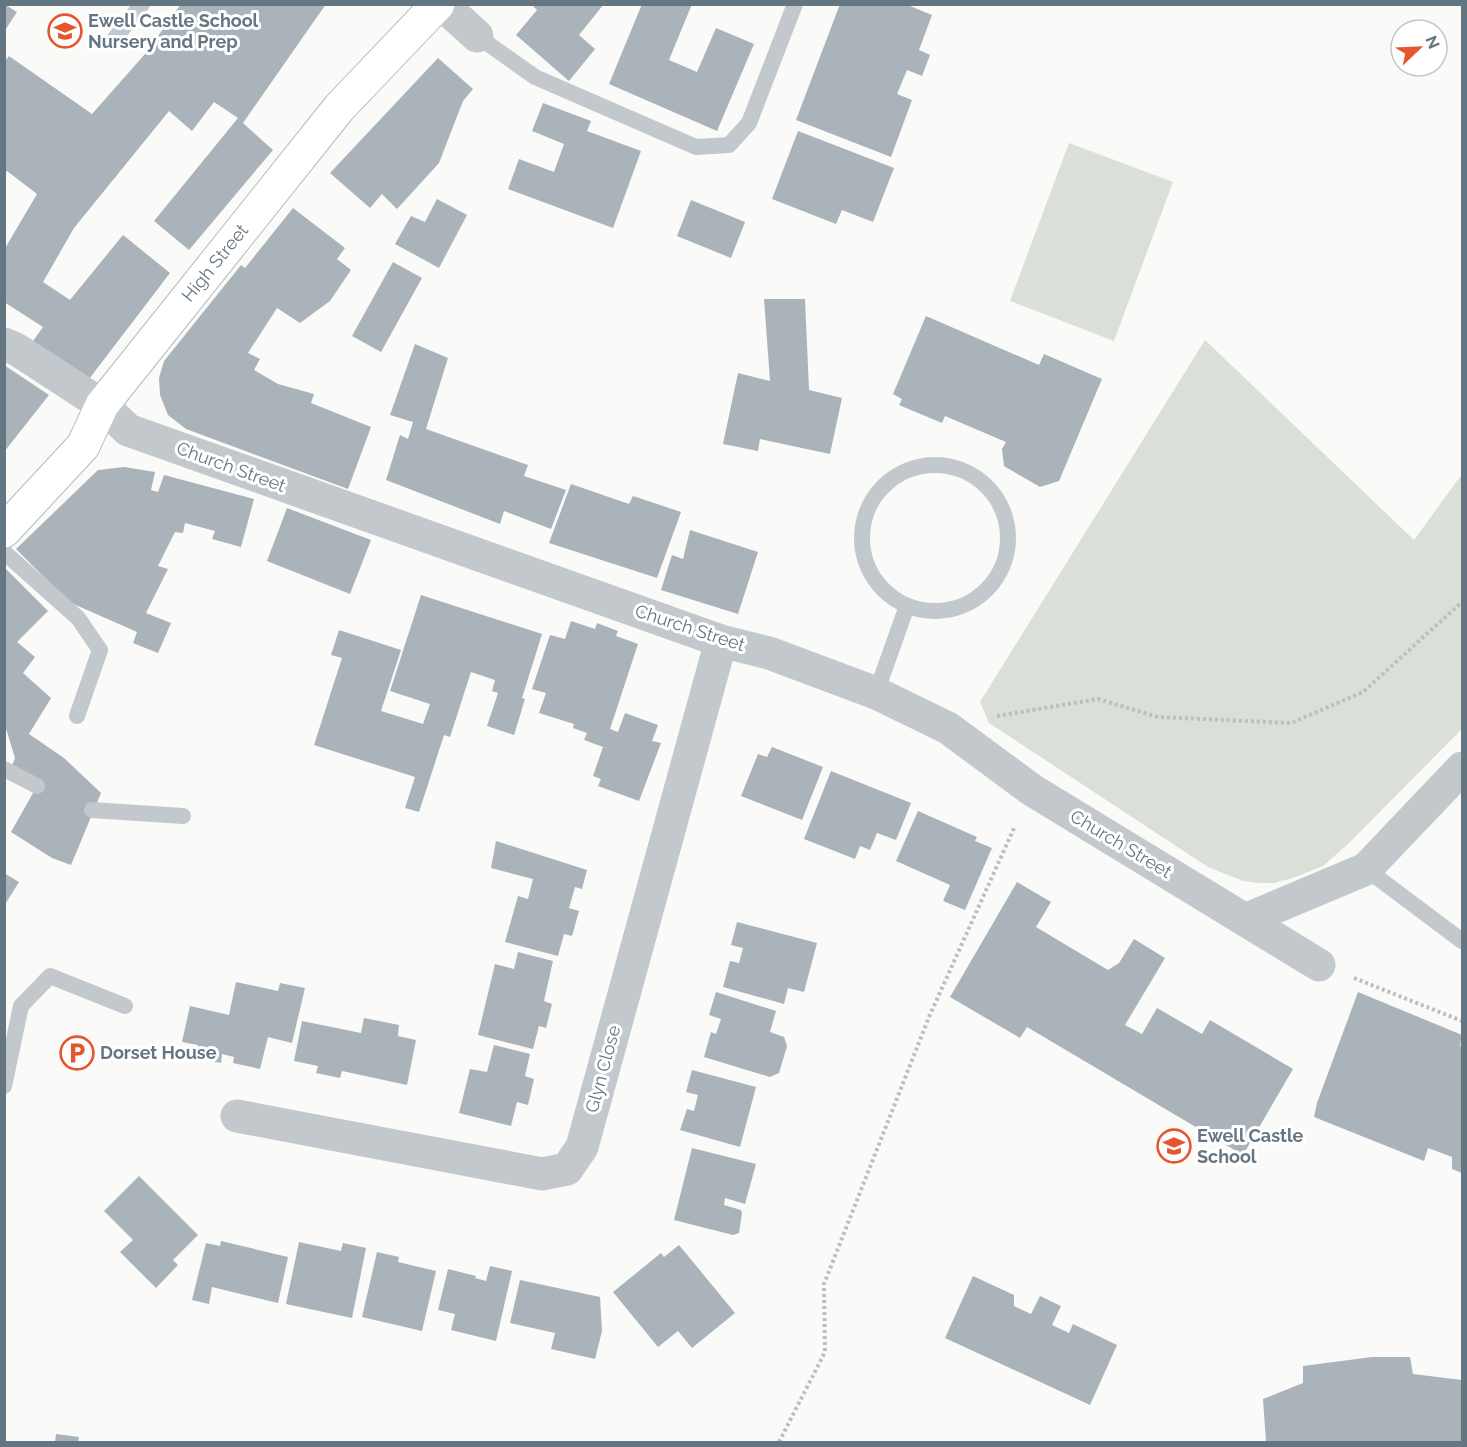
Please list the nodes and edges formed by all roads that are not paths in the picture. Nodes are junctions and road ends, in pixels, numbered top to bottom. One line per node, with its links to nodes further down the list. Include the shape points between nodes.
1 (142, 4): 5 (lane)
2 (440, 4): 4 (street); 7 (main road, High Street, via 339,108)
3 (795, 4): 4 (lane, via 748,123 729,145 696,147 535,77)
4 (477, 36)
5 (112, 42)
6 (4, 344): 7 (street, Church Street)
7 (102, 405): 8 (main road, High Street, via 83,446); 11 (street, Church Street, via 128,430)
8 (4, 531)
9 (4, 552): 13 (lane, via 78,618 100,650)
10 (908, 606): 10 (lane, via 883,591 867,567 861,538 867,510 883,486 906,470 934,464 962,469 987,485 1003,509 1009,537 1003,566 988,590 964,606 936,612); 12 (lane)
11 (721, 641): 12 (street, Church Street, via 769,653); 25 (street, Glyn Close, via 582,1147 567,1169 542,1174)
12 (876, 693): 20 (street, Church Street, via 948,728 1032,790)
13 (76, 716)
14 (1462, 768): 19 (street)
15 (4, 769): 16 (lane)
16 (37, 786)
17 (92, 810): 18 (lane)
18 (183, 816)
19 (1366, 869): 20 (street); 21 (lane)
20 (1245, 920): 22 (street, Church Street)
21 (1462, 940)
22 (1319, 965)
23 (125, 1006): 24 (lane, via 50,976 21,1006)
24 (4, 1086)
25 (237, 1116)

